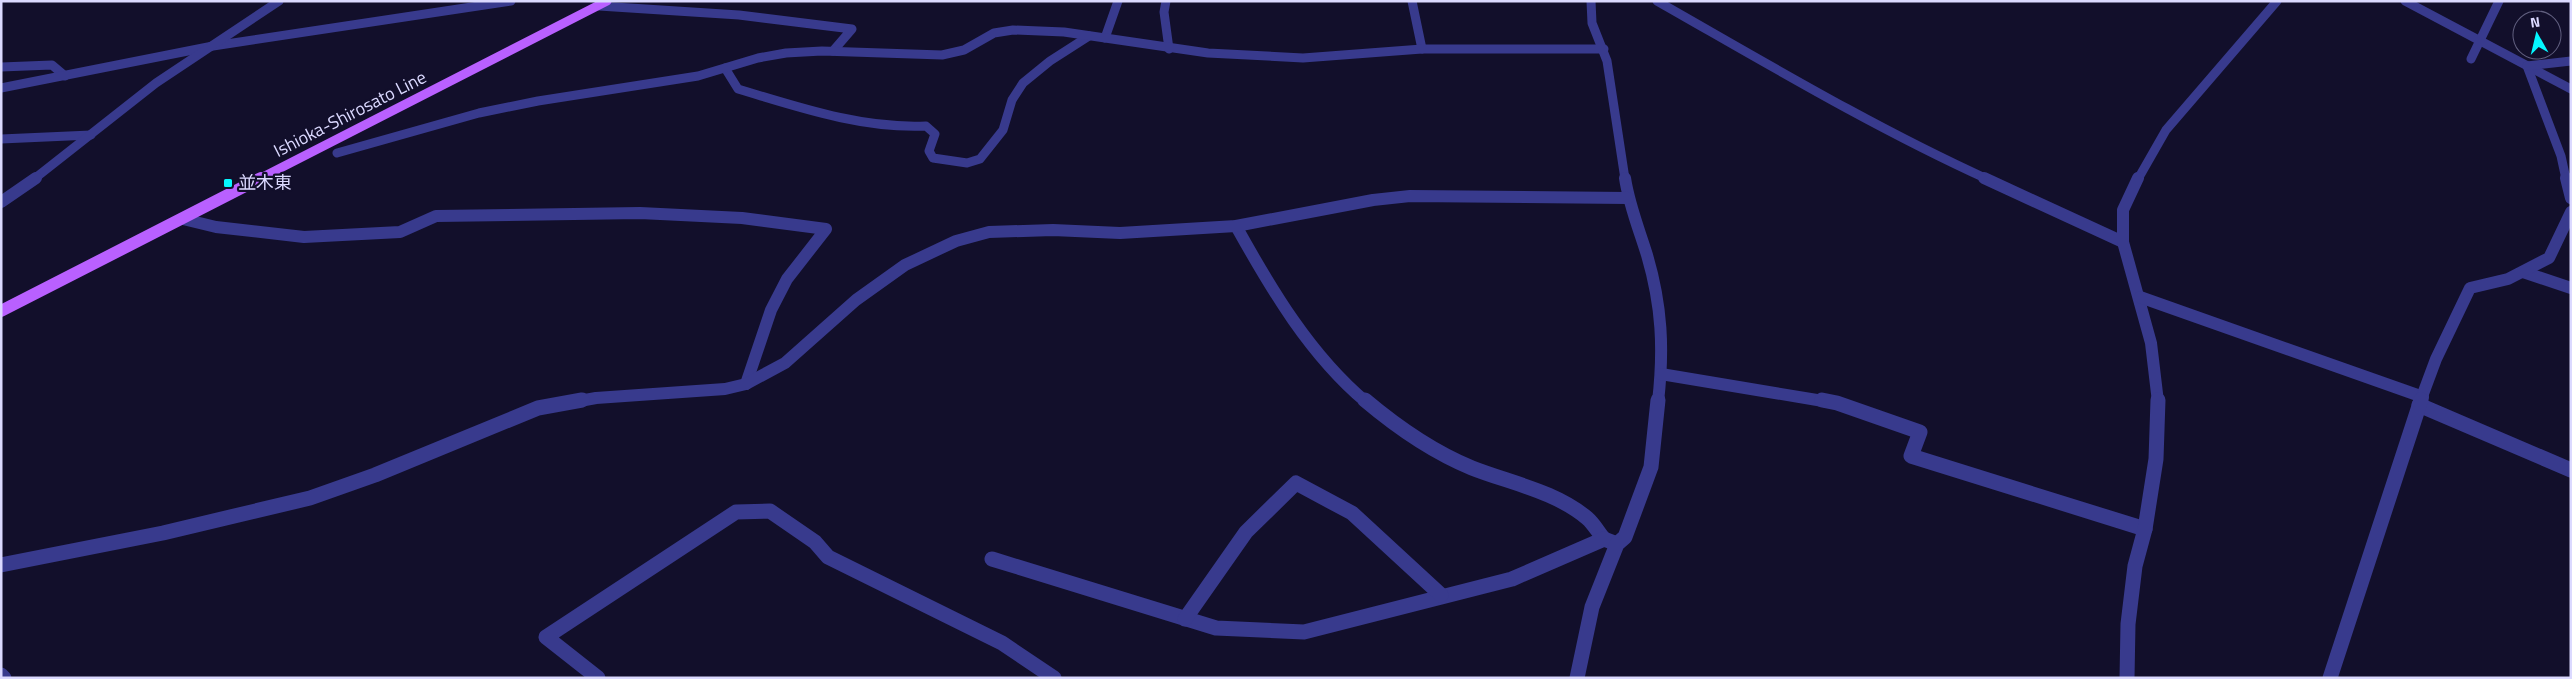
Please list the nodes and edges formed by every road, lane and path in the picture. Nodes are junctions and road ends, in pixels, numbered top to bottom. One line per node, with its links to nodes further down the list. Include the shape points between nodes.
1 (279, 1): 15 (street)
2 (511, 1): 15 (street)
3 (1118, 1): 13 (street)
4 (1166, 1): 16 (street, via 1164,12)
5 (1412, 1): 17 (street)
6 (1592, 1): 18 (street, via 1592,23)
7 (1657, 1): 38 (street, via 1924,150)
8 (2277, 1): 38 (street, via 2166,130 2123,210)
9 (2405, 1): 14 (street)
10 (2499, 1): 14 (street)
11 (603, 3): 19 (street, via 852,29); 36 (main road, Ishioka-Shirosato Line)
12 (1089, 36): 13 (street); 19 (street, via 1013,30 994,33 964,50 942,55); 24 (street, via 1042,67 1016,93 1005,128 984,158 965,163 932,158 929,152 935,134 926,126 904,127 819,113 738,89)
13 (1105, 38): 16 (street)
14 (2480, 41): 20 (street); 22 (street)
15 (213, 46): 25 (street); 28 (street, via 156,83)
16 (1169, 49): 17 (street, via 1303,58)
17 (1422, 49): 18 (street)
18 (1604, 49): 33 (street)
19 (833, 51): 24 (street, via 786,53)
20 (2470, 59)
21 (2571, 61): 22 (street)
22 (2527, 66): 27 (street); 31 (street)
23 (1, 67): 25 (street, via 52,65)
24 (725, 68): 30 (street, via 698,76 538,100)
25 (65, 76): 26 (street)
26 (1, 88)
27 (2571, 89)
28 (91, 135): 29 (street); 34 (street)
29 (1, 138)
30 (336, 153)
31 (2566, 156): 32 (street)
32 (2570, 195)
33 (1628, 198): 37 (street, via 1410,196); 43 (street, via 1659,306)
34 (1, 202)
35 (2571, 212): 39 (street, via 2549,258)
36 (183, 219): 42 (main road, Ishioka-Shirosato Line); 44 (street, via 216,227 304,237 400,232 436,216 640,214 742,218 826,229 787,279 771,310)
37 (1236, 226): 44 (street, via 1120,233 989,232 956,240 905,266 856,300 785,363); 48 (street, via 1256,263 1329,366 1359,394 1405,431 1456,460 1563,504 1588,519)
38 (2122, 242): 41 (street)
39 (2523, 272): 40 (street); 45 (street, via 2470,288 2436,359)
40 (2571, 288)
41 (2140, 297): 45 (street); 47 (street, via 2158,394 2156,459)
42 (1, 310)
43 (1661, 374): 47 (street, via 1837,403 1920,432 1911,456); 48 (street, via 1651,467 1625,536)
44 (746, 384): 50 (street, via 725,389 596,398 538,408 310,498 163,533)
45 (2421, 401): 46 (street); 59 (street)
46 (2571, 470)
47 (2145, 529): 58 (street, via 2128,624)
48 (1610, 541): 51 (street, via 1512,578); 57 (street)
49 (992, 559): 52 (street)
50 (1, 564)
51 (1441, 595): 52 (street, via 1304,632 1216,628); 52 (street, via 1352,512 1296,484 1246,532)
52 (1185, 619)
53 (1, 675): 54 (street)
54 (4, 678)
55 (598, 678): 56 (street, via 546,637 736,512 770,511 815,542 828,557 1002,643)
56 (1054, 678)
57 (1577, 678)
58 (2127, 678)
59 (2330, 678)

